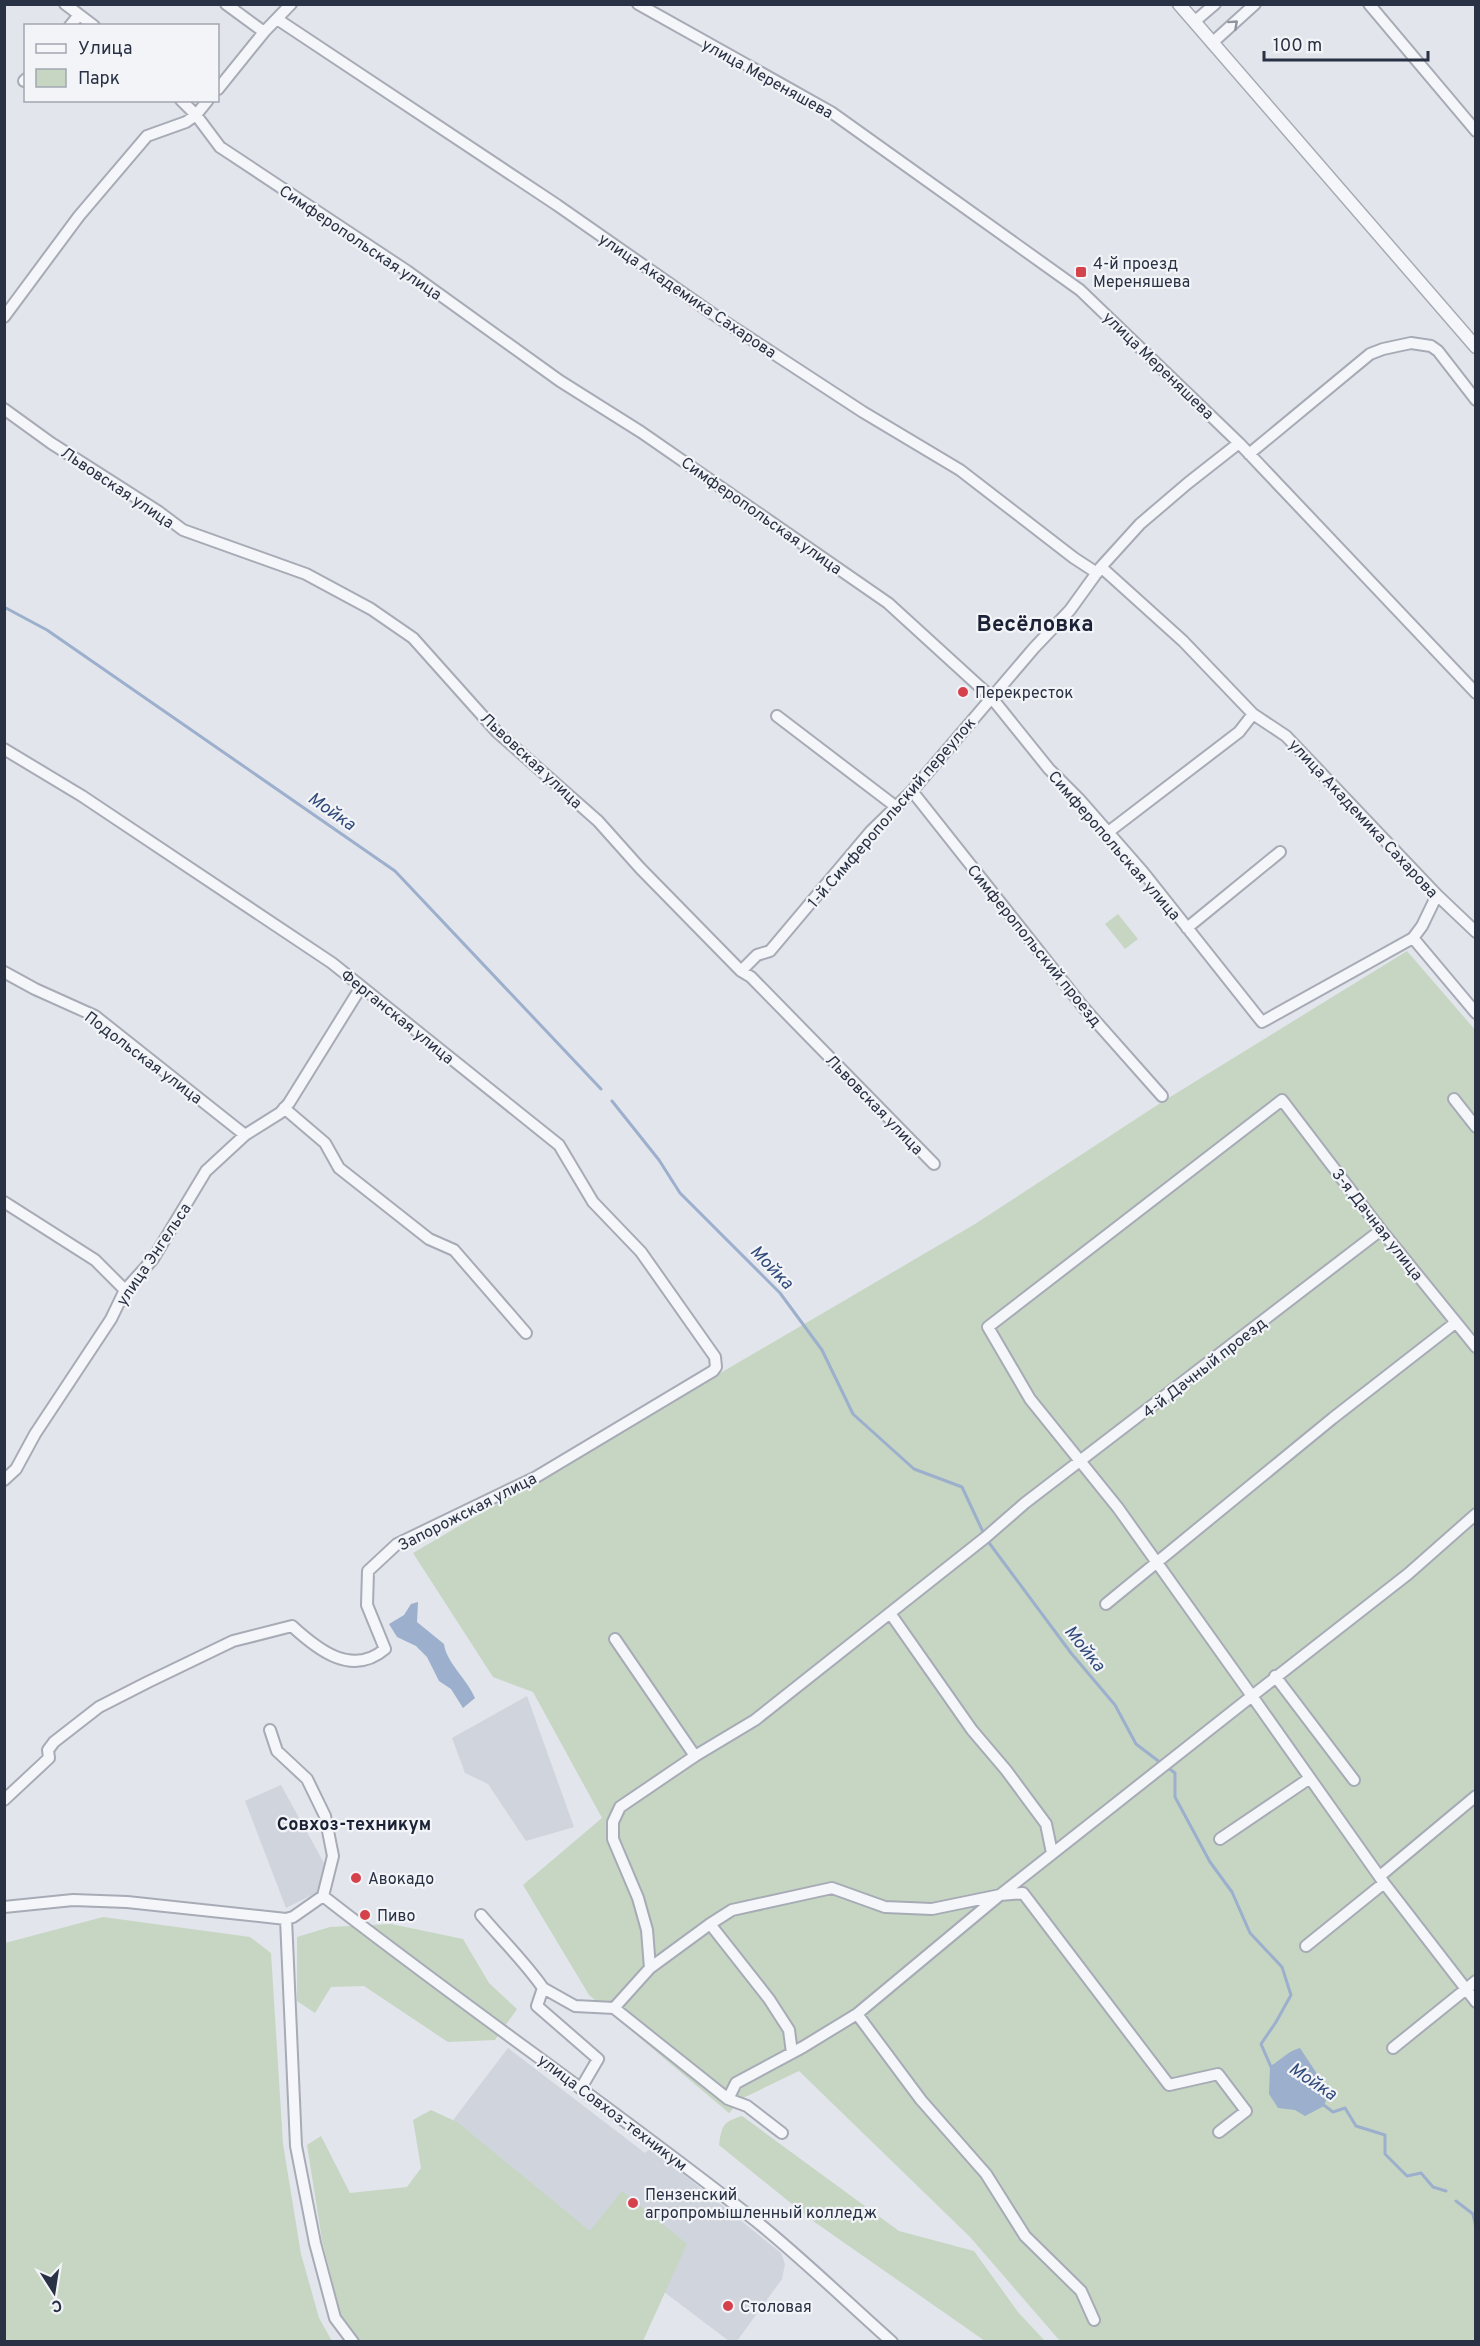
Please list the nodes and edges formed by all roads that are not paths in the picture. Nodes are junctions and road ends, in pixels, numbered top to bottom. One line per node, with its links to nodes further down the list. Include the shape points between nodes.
1 (65, 4): 9 (street)
2 (226, 4): 14 (street)
3 (291, 4): 10 (street)
4 (638, 4): 25 (street, улица Мереняшева, via 831,112 1045,263 1119,326)
5 (1179, 4): 11 (street)
6 (1215, 4): 11 (street)
7 (1255, 4): 15 (street, one-way to 7)
8 (1369, 4): 20 (street)
9 (79, 15): 12 (street); 13 (street)
10 (276, 19): 14 (street); 27 (street, улица Академика Сахарова, via 557,205 713,314 862,412 960,470 1074,558)
11 (1194, 22): 15 (street)
12 (72, 24)
13 (91, 24)
14 (264, 32): 16 (street)
15 (1212, 43): 22 (street)
16 (219, 88)
17 (183, 102): 19 (street, Симферопольская улица)
18 (206, 102): 19 (street)
19 (196, 116): 21 (street, via 147,136 79,216); 29 (street, Симферопольская улица, via 220,147 407,271 560,381 641,432 888,603)
20 (1476, 131)
21 (4, 317)
22 (1476, 347)
23 (1476, 400): 26 (street, via 1431,346 1398,345 1370,354)
24 (4, 409): 41 (street, Львовская улица, via 183,530 306,574 371,609 412,638 497,732 597,821)
25 (1239, 443): 26 (street, улица Мереняшева); 27 (street, 1-й Симферопольский переулок, via 1140,524)
26 (1250, 454): 28 (street, улица Мереняшева)
27 (1099, 570): 29 (street, 1-й Симферопольский переулок, via 1070,610); 30 (street, улица Академика Сахарова, via 1183,641)
28 (1476, 693)
29 (991, 697): 33 (street, 1-й Симферопольский переулок); 35 (street, Симферопольская улица)
30 (1253, 714): 35 (street, via 1239,732); 37 (street, улица Академика Сахарова, via 1287,736)
31 (777, 716): 34 (street)
32 (4, 749): 43 (street, Ферганская улица, via 149,840 332,963)
33 (912, 791): 34 (street, 1-й Симферопольский переулок); 45 (street, Симферопольский проезд, via 1084,1008)
34 (895, 806): 41 (street, 1-й Симферопольский переулок, via 770,951 757,955)
35 (1107, 833): 38 (street, Симферопольская улица)
36 (1280, 852): 38 (street)
37 (1439, 898): 39 (street, улица Академика Сахарова); 40 (street)
38 (1187, 928): 40 (street, Симферопольская улица, via 1262,1022)
39 (1476, 932)
40 (1413, 938): 44 (street)
41 (741, 971): 50 (street, Львовская улица)
42 (4, 972): 49 (street, Подольская улица, via 95,1016)
43 (361, 987): 47 (street, улица Энгельса); 57 (street, Ферганская улица, via 559,1145 593,1202 641,1252)
44 (1476, 1013)
45 (1162, 1096)
46 (1454, 1099): 48 (street)
47 (284, 1108): 49 (street, улица Энгельса); 55 (street, via 325,1143 339,1168 429,1239 454,1250)
48 (1476, 1127)
49 (245, 1135): 53 (street, улица Энгельса, via 206,1171 153,1259)
50 (934, 1164)
51 (4, 1202): 53 (street, via 95,1260)
52 (1381, 1230): 54 (street, 3-я Дачная улица); 58 (street, 4-й Дачный проезд); 58 (street, 3-я Дачная улица, via 1282,1100 988,1327 1030,1399)
53 (125, 1290): 59 (street, улица Энгельса, via 111,1319 16,1469)
54 (1455, 1323): 56 (street, 3-я Дачная улица); 61 (street)
55 (526, 1333)
56 (1476, 1347)
57 (717, 1362): 72 (street, Запорожская улица, via 713,1371 536,1477 397,1544 368,1571 367,1605 385,1649 375,1657 357,1661 334,1657 292,1626 233,1641 99,1707 54,1742 48,1750 49,1758)
58 (1081, 1462): 61 (street); 63 (street, 4-й Дачный проезд)
59 (4, 1480)
60 (1476, 1514): 65 (street, via 1408,1574)
61 (1158, 1562): 62 (street); 66 (street)
62 (1106, 1605)
63 (890, 1613): 68 (street, 4-й Дачный проезд, via 755,1720); 74 (street, via 972,1730 1046,1824)
64 (615, 1639): 68 (street)
65 (1275, 1676): 66 (street); 70 (street)
66 (1252, 1696): 69 (street); 74 (street)
67 (270, 1730): 77 (street, via 278,1751 307,1779 324,1815 333,1856)
68 (695, 1756): 83 (street, 4-й Дачный проезд, via 620,1807 613,1822 614,1839 647,1930)
69 (1310, 1778): 73 (street); 75 (street)
70 (1354, 1780)
71 (1476, 1796): 75 (street)
72 (4, 1800)
73 (1220, 1839)
74 (1052, 1853): 76 (street)
75 (1382, 1879): 82 (street); 86 (street)
76 (1000, 1895): 81 (street, via 932,1909 885,1907 832,1888 732,1910); 89 (street); 94 (street, via 1023,1893 1169,2085 1218,2074 1246,2111)
77 (323, 1896): 80 (street); 92 (street, улица Совхоз-техникум)
78 (4, 1906): 80 (street, via 73,1900 126,1902)
79 (481, 1915): 85 (street, via 528,1965)
80 (286, 1919): 97 (street, via 296,2145 315,2243 335,2318)
81 (710, 1924): 83 (street); 91 (street, via 789,2030)
82 (1306, 1946)
83 (650, 1968): 88 (street)
84 (1476, 1981): 86 (street)
85 (543, 1988): 88 (street, via 575,2006); 92 (street, via 537,2006 598,2059)
86 (1466, 1989): 87 (street); 90 (street)
87 (1476, 2002)
88 (614, 2008): 93 (street)
89 (857, 2014): 91 (street); 96 (street, via 921,2100 986,2174 1025,2236 1082,2290)
90 (1393, 2048)
91 (792, 2053): 93 (street, via 736,2083)
92 (581, 2088): 98 (street, улица Совхоз-техникум, via 758,2223)
93 (728, 2099): 95 (street, via 747,2106)
94 (1219, 2132)
95 (782, 2133)
96 (1094, 2320)
97 (353, 2342)
98 (892, 2342)

